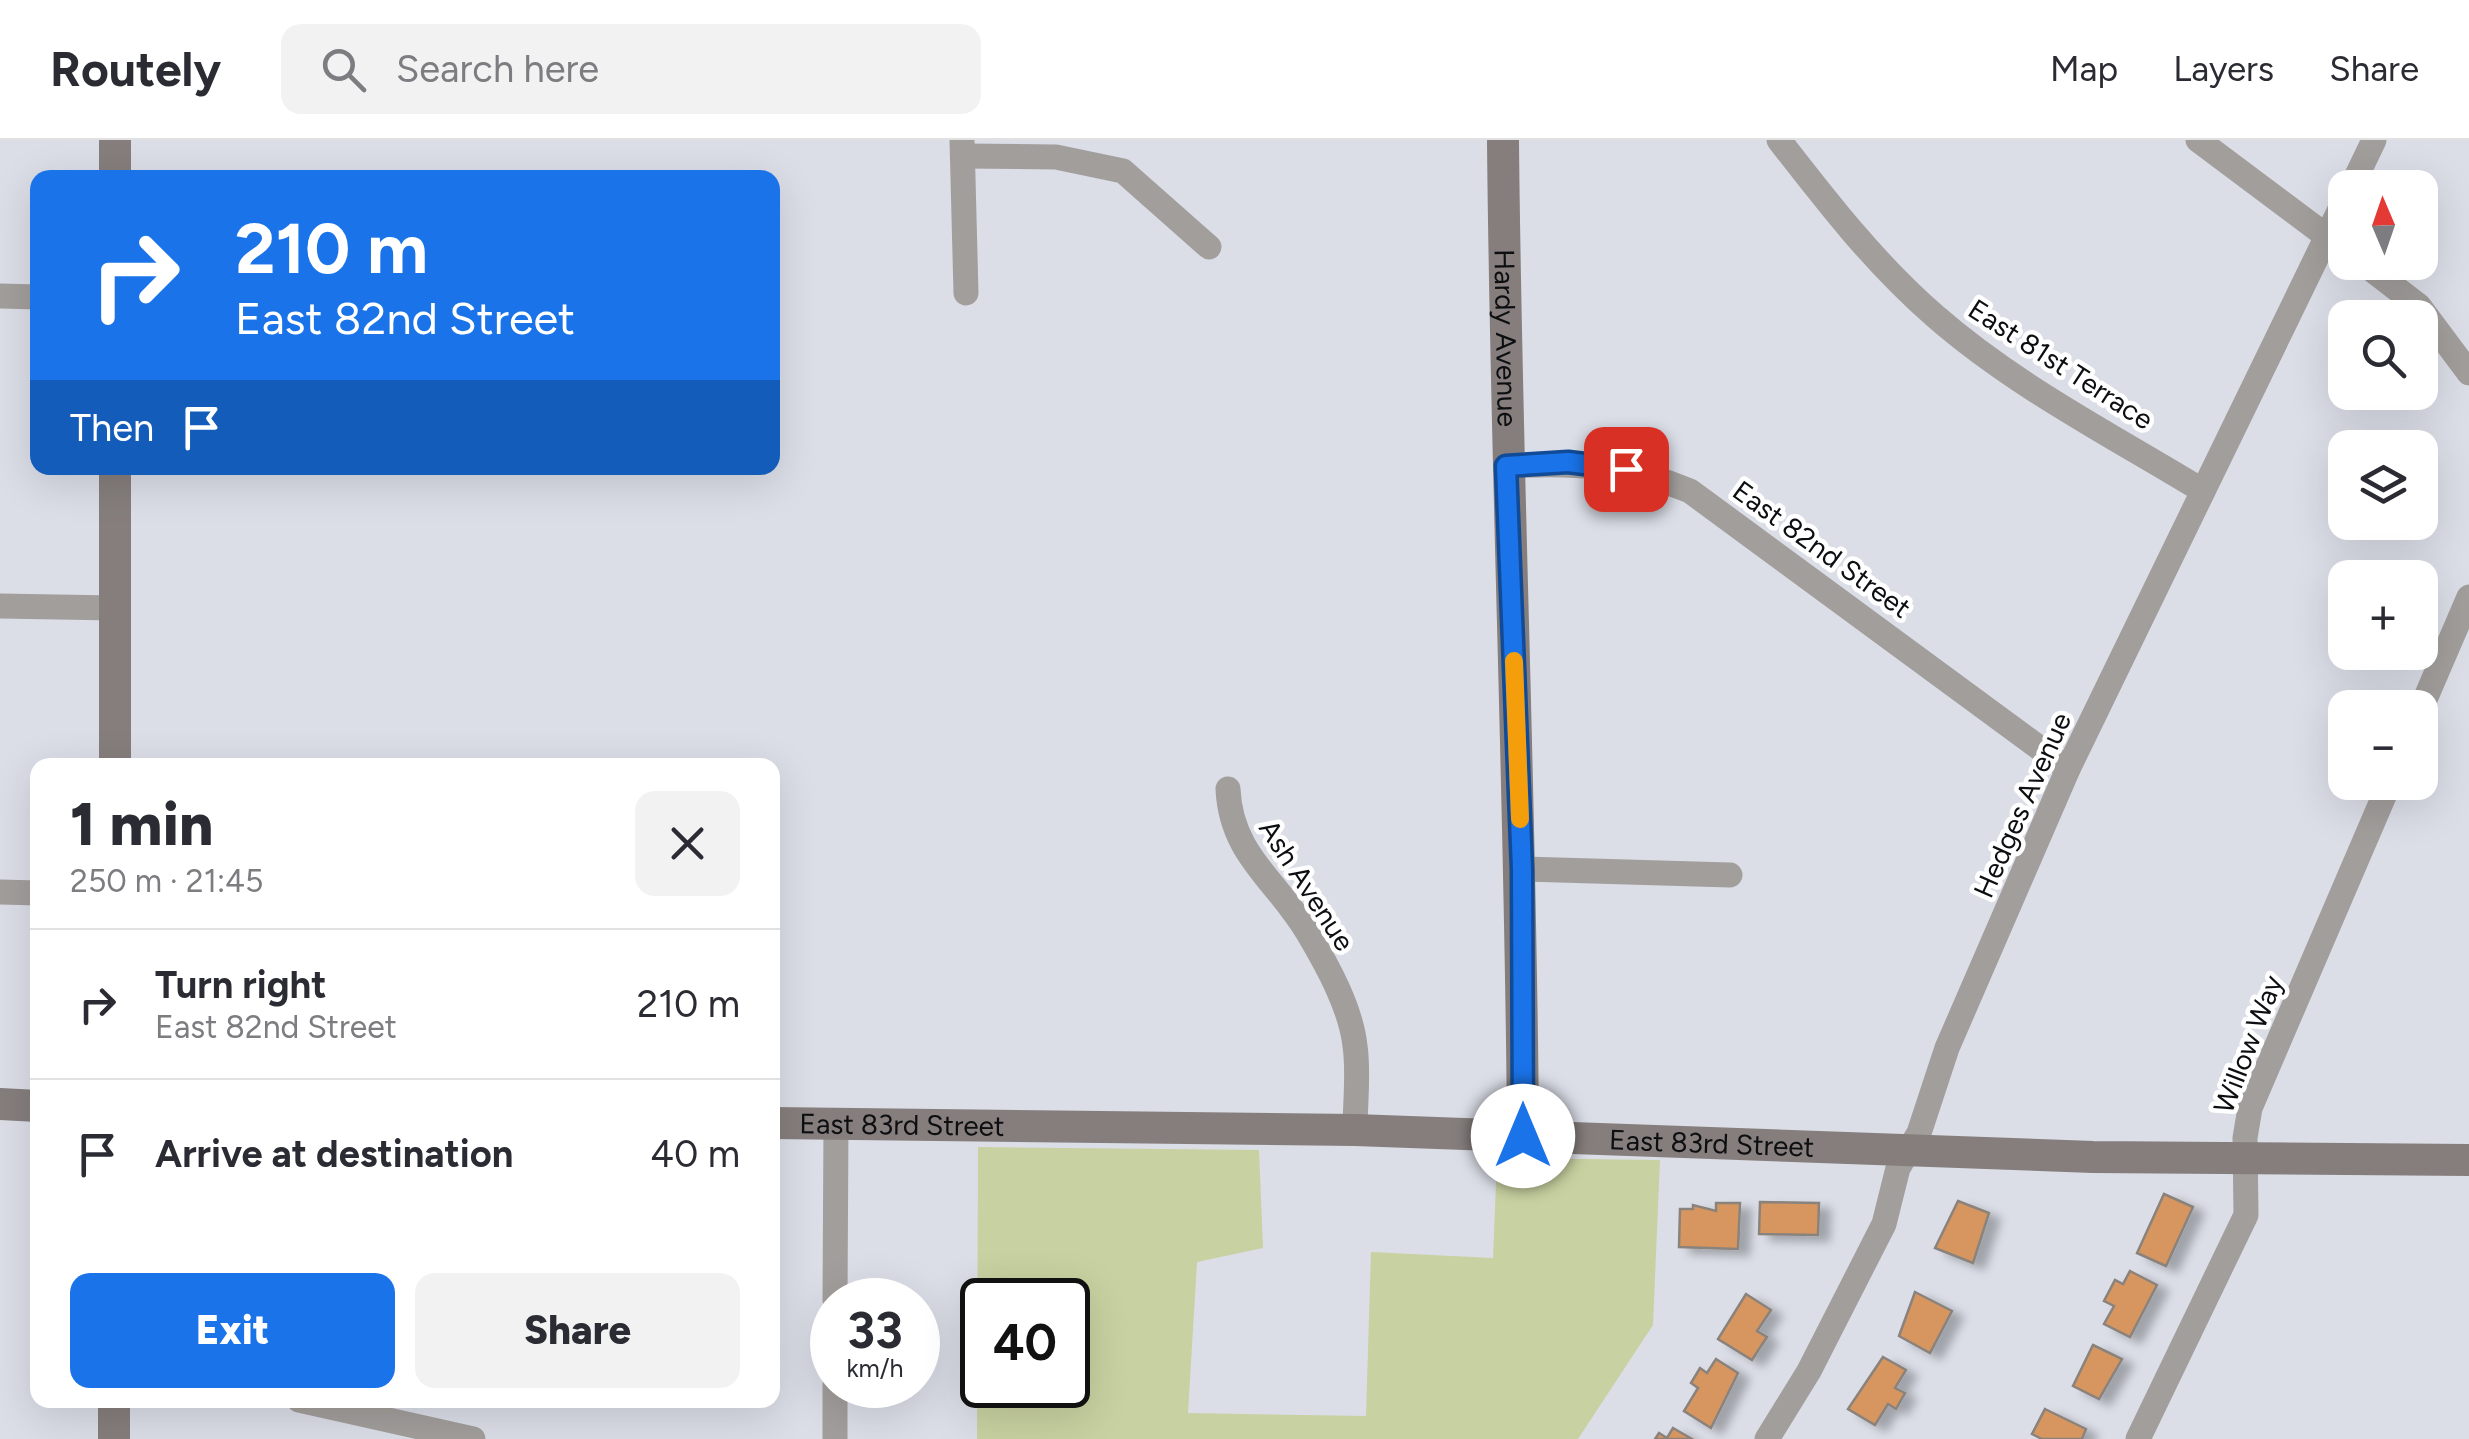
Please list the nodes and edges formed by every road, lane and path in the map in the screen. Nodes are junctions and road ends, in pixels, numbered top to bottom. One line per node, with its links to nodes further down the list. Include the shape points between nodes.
1 (115, 140): 7 (street)
2 (1503, 140): 17 (street, Hardy Avenue)
3 (1778, 140): 19 (street, East 81st Terrace, via 1854,237 1936,316 2001,367)
4 (2198, 140): 9 (street)
5 (2374, 140): 8 (street)
6 (963, 148): 10 (street, via 1123,171); 13 (street)
7 (115, 170)
8 (2359, 170)
9 (2328, 237)
10 (1210, 246)
11 (2328, 258): 19 (street, Hedges Avenue)
12 (2385, 280): 16 (street, via 2419,306)
13 (966, 293)
14 (0, 296): 15 (street)
15 (30, 297)
16 (2469, 372)
17 (1506, 466): 25 (street, East 82nd Street, via 1604,464 1690,492); 28 (street, Hardy Avenue)
18 (115, 475): 22 (street)
19 (2203, 491): 25 (street, Hedges Avenue)
20 (2469, 597): 23 (street)
21 (0, 606): 22 (street)
22 (115, 608): 24 (street)
23 (2429, 690)
24 (115, 758)
25 (2068, 769): 38 (street, Hedges Avenue)
26 (1228, 789): 36 (street, Ash Avenue, via 1230,820 1240,840 1307,930 1334,981 1356,1044)
27 (2382, 800): 39 (street, Willow Way, via 2250,1108)
28 (1522, 869): 29 (street); 37 (street, Hardy Avenue)
29 (1730, 875)
30 (0, 892): 31 (street)
31 (30, 893)
32 (0, 1104): 33 (street)
33 (30, 1106)
34 (780, 1122): 35 (street, East 83rd Street)
35 (836, 1124): 36 (street, East 83rd Street); 41 (street)
36 (1355, 1130): 37 (street, East 83rd Street)
37 (1523, 1136): 38 (street, East 83rd Street)
38 (1908, 1151): 39 (street, East 83rd Street); 48 (street, Hedges Avenue, via 1884,1224)
39 (2246, 1156): 40 (street, East 83rd Street); 49 (street, Willow Way, via 2246,1215)
40 (2469, 1160)
41 (835, 1278)
42 (114, 1408): 45 (street)
43 (334, 1408): 46 (street)
44 (835, 1408): 47 (street)
45 (114, 1439)
46 (472, 1439)
47 (834, 1439)
48 (1767, 1439)
49 (2138, 1439)

